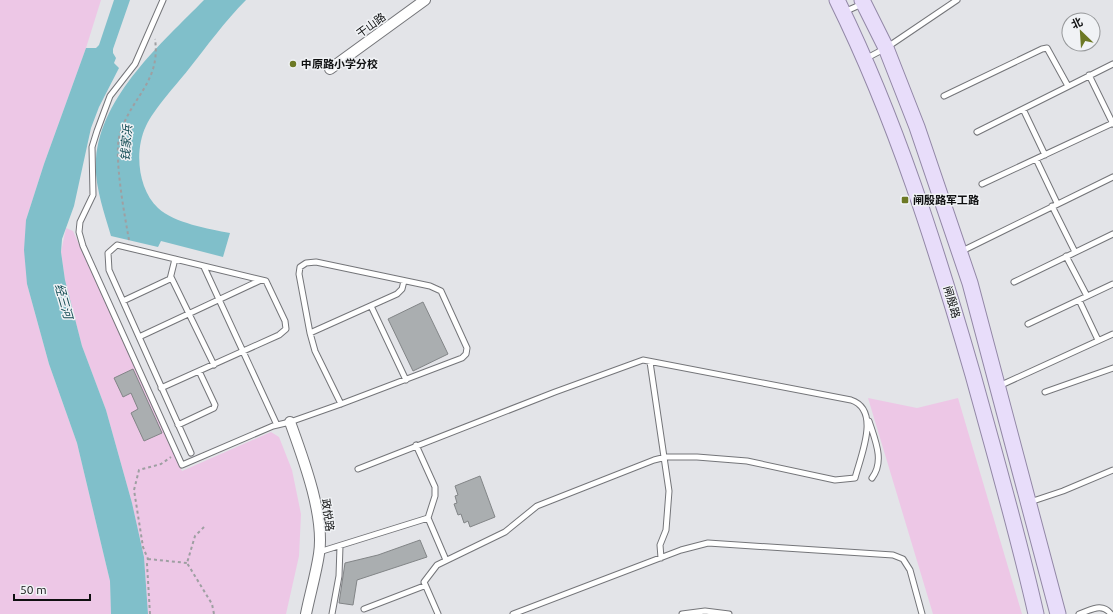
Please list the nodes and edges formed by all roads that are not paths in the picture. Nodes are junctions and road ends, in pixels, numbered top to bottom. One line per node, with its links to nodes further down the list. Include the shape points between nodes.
1 (163, 0): 58 (lane, via 135,64 110,96 97,131 92,147 93,195 80,222 79,232 83,246 182,465)
2 (425, 0): 9 (street, 干山路)
3 (957, 0): 6 (lane)
4 (865, 1): 5 (lane); 6 (main road, 闸殷路)
5 (840, 6): 7 (main road, 闸殷路)
6 (886, 48): 7 (lane); 24 (main road, 闸殷路, via 917,127)
7 (864, 59): 80 (main road, 闸殷路, via 902,149 947,286 1018,534)
8 (1113, 64): 10 (lane)
9 (330, 69)
10 (1089, 75): 11 (lane); 14 (lane)
11 (1068, 86): 12 (lane, via 1047,48); 13 (lane)
12 (944, 96)
13 (1023, 109): 16 (lane); 17 (lane)
14 (1111, 116): 15 (lane)
15 (1113, 123): 17 (lane)
16 (977, 132)
17 (1045, 155): 18 (lane)
18 (1036, 159): 20 (lane); 21 (lane)
19 (1113, 177): 21 (lane)
20 (982, 184)
21 (1057, 203): 22 (lane)
22 (1052, 206): 24 (lane); 25 (lane)
23 (1113, 234): 25 (lane)
24 (960, 252): 51 (main road, 闸殷路)
25 (1075, 252): 26 (lane)
26 (1066, 256): 32 (lane); 34 (lane)
27 (175, 260): 28 (lane); 29 (lane); 36 (lane, via 117,245 108,253 109,270)
28 (204, 267): 30 (lane); 37 (lane)
29 (171, 277): 36 (lane); 39 (lane)
30 (262, 280): 37 (lane); 45 (lane, via 266,281 285,321 286,329 280,335)
31 (404, 280): 38 (lane, via 398,294); 41 (lane, via 316,262 306,263 300,267 299,274); 50 (lane, via 430,286 441,292 467,348 462,358)
32 (1014, 282)
33 (1113, 284): 34 (lane)
34 (1087, 296): 35 (lane)
35 (1079, 300): 40 (lane); 44 (lane)
36 (123, 301): 43 (lane)
37 (219, 301): 39 (lane); 45 (lane)
38 (371, 306): 41 (lane); 50 (lane)
39 (189, 314): 43 (lane); 47 (lane)
40 (1028, 324)
41 (310, 333): 54 (lane)
42 (1112, 335): 44 (lane)
43 (139, 337): 52 (lane)
44 (1098, 340): 51 (lane)
45 (242, 353): 47 (lane); 58 (lane)
46 (650, 362): 55 (lane, via 851,400 859,402); 59 (lane, via 639,361); 61 (lane)
47 (214, 365): 49 (lane)
48 (1113, 368): 53 (lane)
49 (199, 371): 52 (lane); 57 (lane, via 215,405 214,408)
50 (406, 380): 54 (lane)
51 (998, 386): 65 (main road, 闸殷路)
52 (161, 388): 57 (lane)
53 (1045, 392)
54 (341, 404): 56 (lane)
55 (866, 413): 61 (lane, via 868,427 855,478 835,480 747,460); 64 (lane, via 879,458 878,467)
56 (290, 422): 58 (lane); 68 (street, 政悦路, via 310,482 318,518)
57 (178, 425): 60 (lane)
58 (277, 425)
59 (416, 445): 62 (lane); 66 (lane, via 435,487)
60 (191, 453)
61 (666, 457): 69 (lane, via 669,502 666,530 660,545); 70 (lane, via 537,506 505,532)
62 (358, 469)
63 (1113, 470): 65 (lane)
64 (872, 478)
65 (1029, 502): 81 (main road, 闸殷路)
66 (428, 518): 67 (lane); 70 (lane)
67 (340, 546): 68 (lane); 74 (lane, via 339,576)
68 (319, 552): 73 (street, 政悦路)
69 (661, 558): 76 (lane); 79 (lane, via 708,542 893,555 903,558 907,563)
70 (446, 560): 71 (lane, via 432,570)
71 (424, 586): 72 (lane); 75 (lane)
72 (364, 609)
73 (306, 614)
74 (332, 614)
75 (438, 614)
76 (514, 614)
77 (682, 614): 78 (lane, via 705,611)
78 (729, 614)
79 (922, 614)
80 (1036, 614)
81 (1058, 614)
82 (1079, 614): 83 (lane, via 1102,607)
83 (1110, 614)

